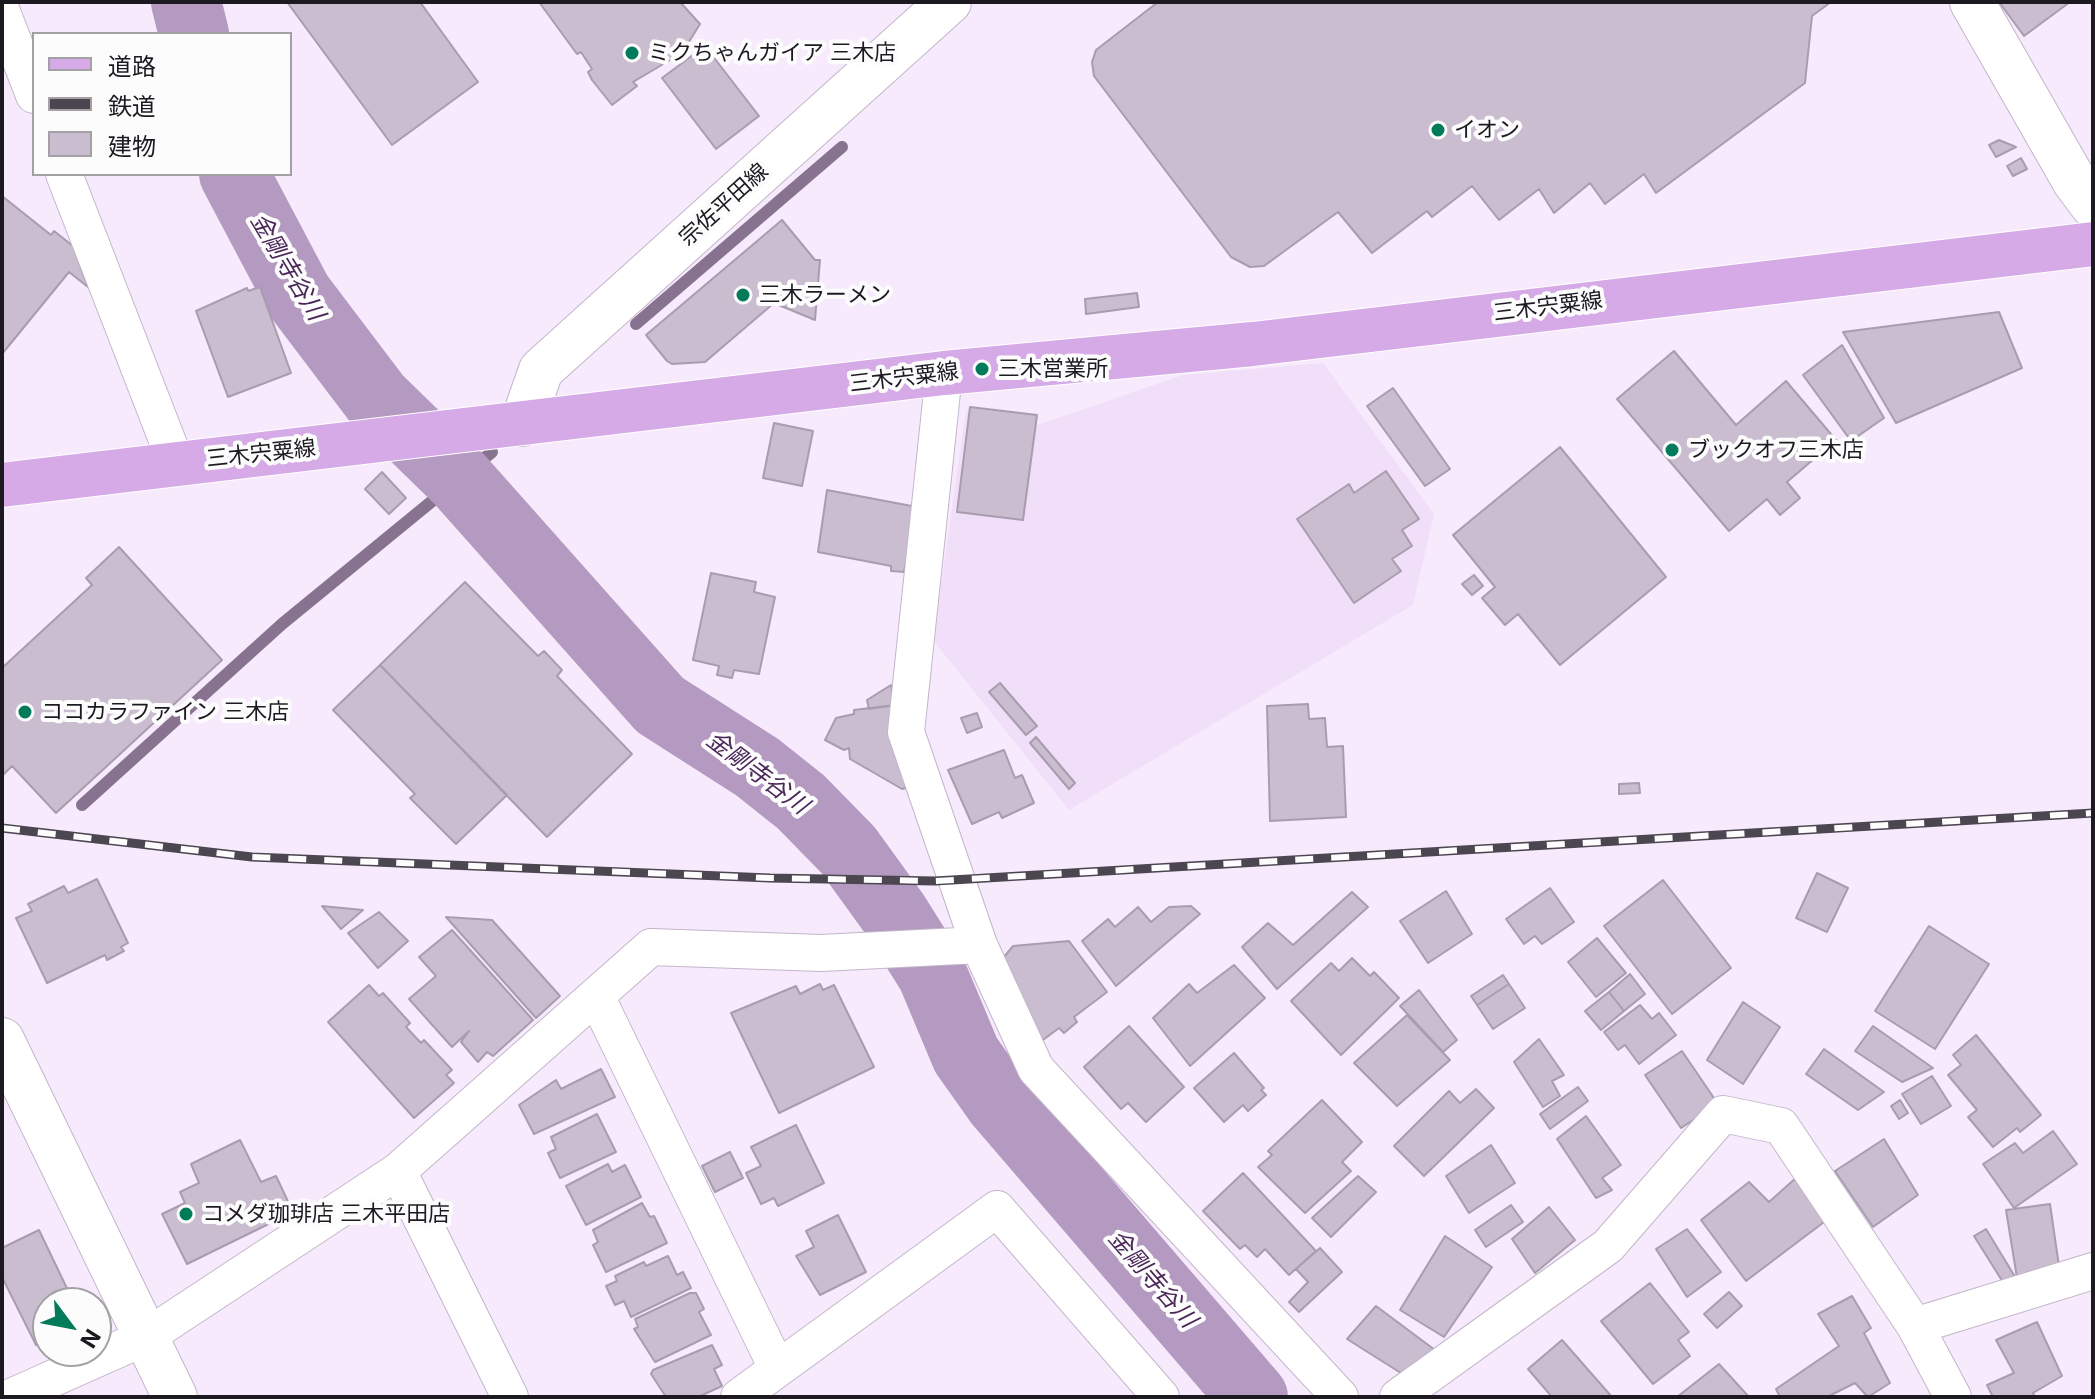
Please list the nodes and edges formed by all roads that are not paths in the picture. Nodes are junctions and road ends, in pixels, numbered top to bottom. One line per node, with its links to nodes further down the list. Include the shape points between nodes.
1 (949, 2): 9 (street, 宗佐平田線, via 541,370)
2 (1972, 2): 6 (street)
3 (2, 12): 4 (street)
4 (32, 90)
5 (65, 176): 10 (street)
6 (2093, 206)
7 (2093, 244): 8 (main road, 三木宍粟線, via 1253,344)
8 (944, 373): 9 (main road, 三木宍粟線); 12 (street, via 906,732)
9 (511, 425): 10 (main road, 三木宍粟線)
10 (176, 463): 11 (main road, 三木宍粟線)
11 (2, 485)
12 (979, 945): 13 (street, via 821,953 651,947); 25 (street, via 1036,1069)
13 (596, 996): 15 (street); 19 (street)
14 (2, 1040): 18 (street)
15 (398, 1171): 18 (street); 23 (street)
16 (2093, 1271): 17 (street)
17 (1915, 1326): 26 (street, via 1781,1126 1723,1114 1608,1246); 27 (street)
18 (146, 1337): 21 (street); 22 (street)
19 (777, 1368): 20 (street, via 997,1209); 24 (street)
20 (1147, 1392)
21 (11, 1397)
22 (175, 1397)
23 (510, 1397)
24 (739, 1397)
25 (1340, 1397)
26 (1398, 1397)
27 (1953, 1397)

